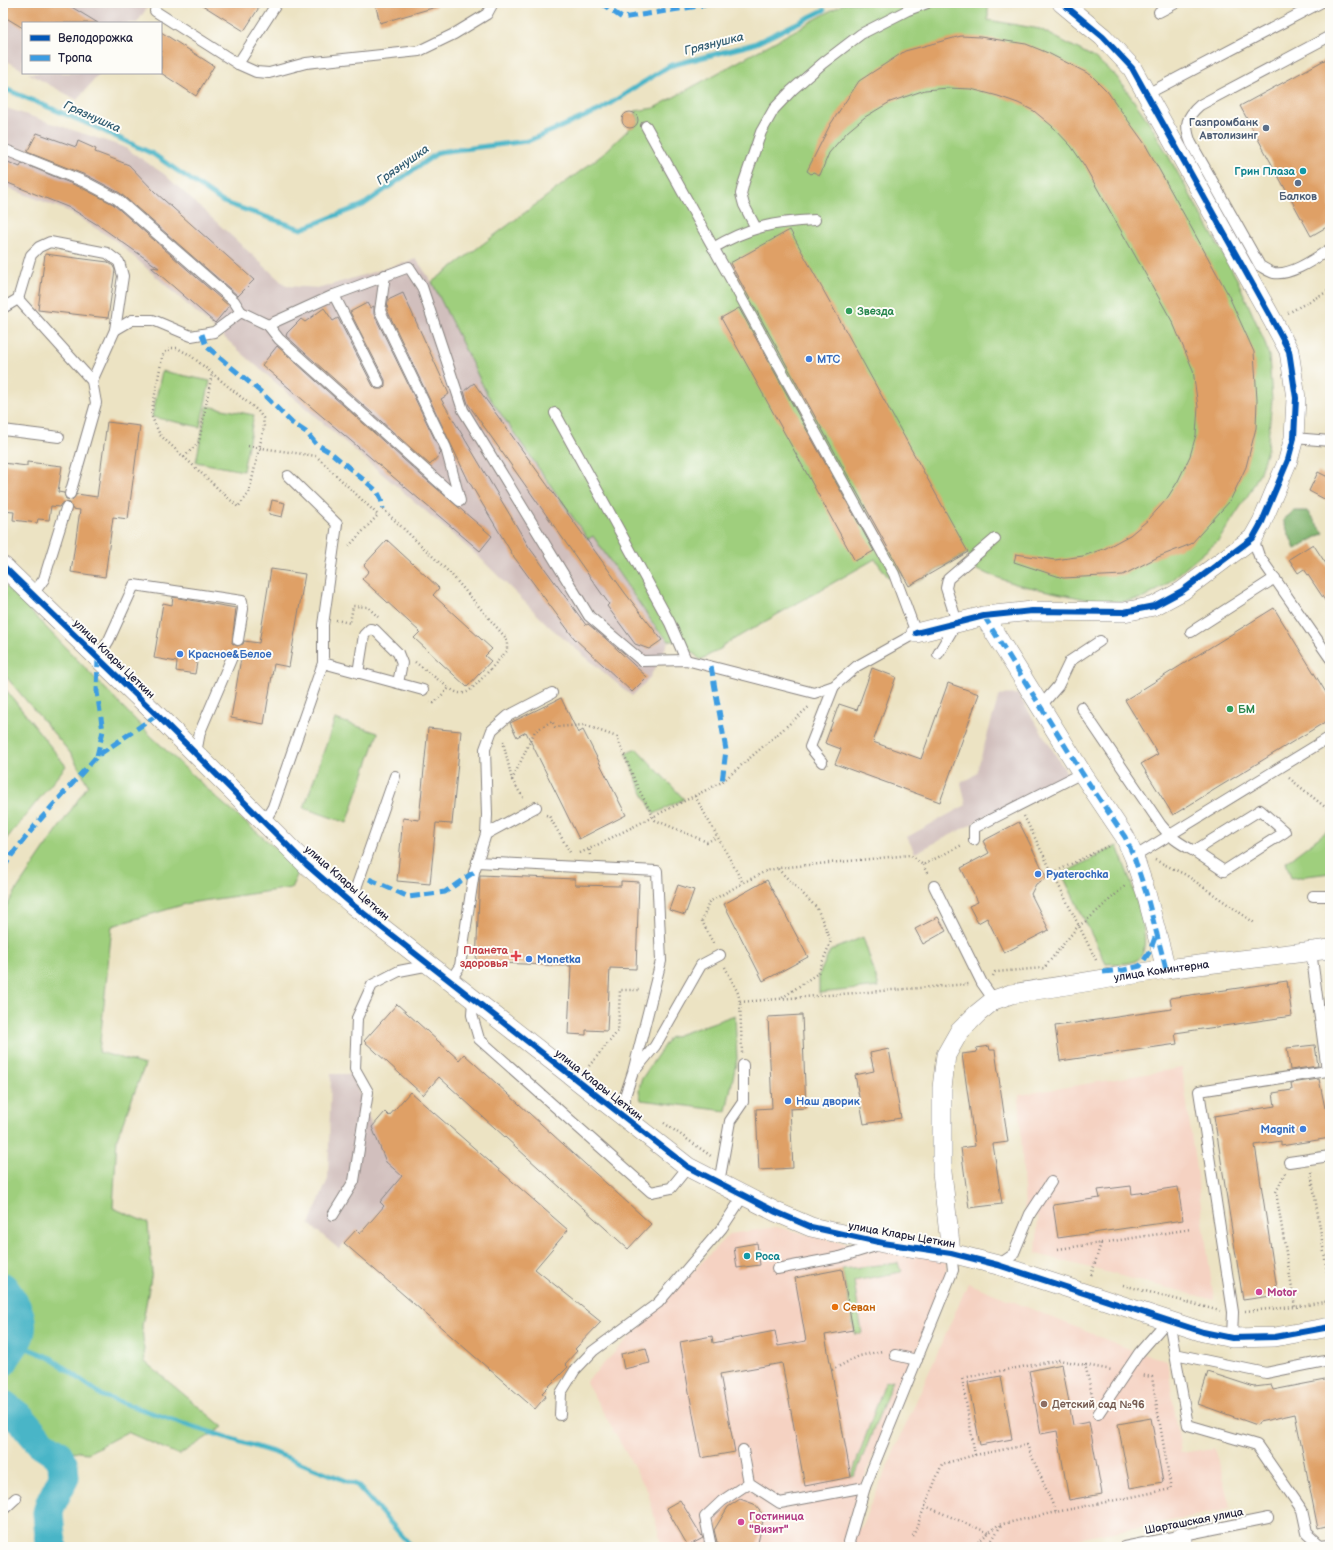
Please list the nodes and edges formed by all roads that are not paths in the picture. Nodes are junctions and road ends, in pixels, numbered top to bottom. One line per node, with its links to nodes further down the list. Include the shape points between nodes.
1 (277, 3): 10 (lane)
2 (493, 3): 10 (lane, via 487,14 419,51 306,63 269,73 256,72)
3 (926, 3): 16 (lane, via 861,34 823,63 774,108 761,132 741,194)
4 (1062, 3): 11 (street, via 1103,37 1132,68)
5 (1176, 3): 8 (lane)
6 (1320, 3): 11 (lane)
7 (155, 11): 10 (lane)
8 (1159, 12)
9 (1330, 36): 14 (lane, via 1191,112 1187,122 1187,133)
10 (238, 64)
11 (1147, 94): 14 (street)
12 (646, 126): 17 (lane)
13 (3, 149): 23 (lane, via 85,182 118,199 234,301)
14 (1217, 206): 18 (lane, via 1260,266 1272,273 1285,273); 31 (street, via 1289,351 1296,398)
15 (815, 220): 16 (lane, via 783,222)
16 (756, 228): 17 (lane)
17 (713, 248): 44 (lane, via 894,574)
18 (1330, 249)
19 (385, 275): 20 (lane); 24 (lane, via 380,311 446,448 460,501 279,339); 51 (lane, via 408,267 422,287 463,410 589,616 642,661)
20 (334, 295): 24 (lane); 27 (lane)
21 (18, 299): 22 (lane); 25 (lane, via 31,255 39,247 50,242 108,254 119,262 123,276); 26 (lane)
22 (3, 308)
23 (241, 312): 24 (lane); 25 (lane, via 214,332 191,336 153,320 132,320)
24 (268, 325)
25 (115, 330): 26 (lane)
26 (92, 381): 34 (lane, via 96,403)
27 (379, 383)
28 (555, 414): 51 (lane, via 670,623)
29 (3, 430): 30 (lane)
30 (59, 437)
31 (1294, 438): 32 (lane); 37 (street, via 1288,460)
32 (1330, 440)
33 (288, 476): 52 (lane, via 337,524 323,625)
34 (70, 494)
35 (66, 508): 40 (lane, via 44,579)
36 (995, 538): 42 (lane, via 948,579 946,588)
37 (1253, 538): 39 (lane, via 1259,556); 41 (street, via 1188,586 1154,606 1124,612 1032,611)
38 (3, 566): 40 (street, улица Клары Цеткин)
39 (1275, 578): 43 (lane); 50 (lane)
40 (33, 594): 49 (street, улица Клары Цеткин)
41 (984, 616): 42 (street); 58 (street)
42 (957, 622): 44 (street); 47 (lane)
43 (1191, 632)
44 (916, 633): 55 (lane, via 857,666)
45 (238, 640): 49 (lane, via 242,601 134,585)
46 (1100, 641): 58 (lane, via 1070,661 1058,686)
47 (938, 654)
48 (232, 657): 61 (lane, via 200,732)
49 (98, 658): 61 (street, улица Клары Цеткин)
50 (1330, 658)
51 (686, 660): 55 (lane, via 814,693)
52 (323, 663): 53 (lane); 66 (lane, via 273,807)
53 (358, 673): 54 (lane); 54 (lane, via 364,635 370,629 375,630 398,653 402,663)
54 (398, 683): 56 (lane)
55 (834, 686): 62 (lane, via 810,747)
56 (423, 690)
57 (552, 694): 67 (lane, via 508,716 492,730 485,749)
58 (1040, 707): 63 (street)
59 (1081, 707): 68 (lane)
60 (1330, 737): 68 (lane)
61 (196, 753): 66 (street, улица Клары Цеткин)
62 (822, 762)
63 (1082, 773): 69 (lane, via 974,828); 71 (street)
64 (395, 776): 76 (lane, via 357,885)
65 (536, 808): 67 (lane)
66 (264, 822): 76 (street, улица Клары Цеткин, via 307,865)
67 (486, 834): 72 (lane)
68 (1170, 836): 70 (lane); 71 (lane)
69 (974, 840)
70 (1194, 851): 70 (lane, via 1260,810 1285,832 1224,871)
71 (1138, 855): 81 (street)
72 (477, 862): 82 (lane, via 460,966); 86 (lane, via 657,871 661,961)
73 (934, 886): 84 (lane, via 982,983)
74 (1313, 896): 75 (lane)
75 (1330, 896)
76 (353, 905): 80 (street, улица Клары Цеткин)
77 (1330, 949): 78 (street, улица Коминтерна)
78 (1311, 951): 81 (street, улица Коминтерна); 101 (lane, via 1327,1071 1199,1091 1232,1312)
79 (720, 955): 86 (lane, via 701,965 655,1046)
80 (430, 965): 82 (street, улица Клары Цеткин); 94 (lane, via 399,971 372,985 357,1018 355,1069 368,1092 354,1181)
81 (1166, 969): 84 (street, улица Коминтерна, via 1012,994)
82 (450, 981): 83 (street, улица Клары Цеткин)
83 (473, 999): 87 (street, улица Клары Цеткин); 90 (lane, via 472,1015 479,1039 651,1192 671,1188)
84 (994, 1000): 96 (street, via 959,1032 946,1055 942,1088 942,1172)
85 (743, 1066): 92 (lane, via 743,1102 730,1121)
86 (633, 1072): 87 (lane, via 625,1096)
87 (625, 1117): 90 (street, улица Клары Цеткин)
88 (1330, 1156): 89 (lane)
89 (1290, 1162)
90 (688, 1167): 92 (street, улица Клары Цеткин)
91 (1051, 1182): 97 (lane, via 1030,1214 1013,1255)
92 (719, 1183): 93 (street, улица Клары Цеткин)
93 (743, 1196): 95 (street, улица Клары Цеткин, via 811,1227); 107 (lane, via 722,1228 658,1303 592,1351 575,1370 561,1393)
94 (333, 1215)
95 (883, 1244): 96 (street, улица Клары Цеткин); 98 (lane, via 840,1257)
96 (951, 1253): 97 (street, улица Клары Цеткин); 104 (lane, via 953,1270)
97 (998, 1265): 99 (street, улица Клары Цеткин)
98 (777, 1269)
99 (1168, 1321): 101 (street, улица Клары Цеткин); 103 (lane); 106 (lane, via 1139,1353)
100 (1330, 1327): 101 (street, улица Клары Цеткин, via 1275,1337)
101 (1232, 1338)
102 (891, 1353): 104 (lane)
103 (1175, 1354): 105 (lane, via 1266,1373); 115 (lane, via 1188,1426 1257,1445 1302,1510 1307,1533 1320,1545)
104 (917, 1360): 110 (lane)
105 (1330, 1360)
106 (1098, 1414)
107 (560, 1415)
108 (743, 1450): 109 (lane)
109 (749, 1483): 110 (lane, via 780,1503); 116 (lane, via 722,1501 705,1518)
110 (865, 1488): 117 (lane, via 849,1542)
111 (16, 1498): 112 (lane)
112 (4, 1507)
113 (1268, 1518): 114 (lane, Шарташская улица)
114 (1183, 1541): 118 (lane, Шарташская улица)
115 (1330, 1544)
116 (711, 1547)
117 (851, 1547)
118 (1124, 1547)

